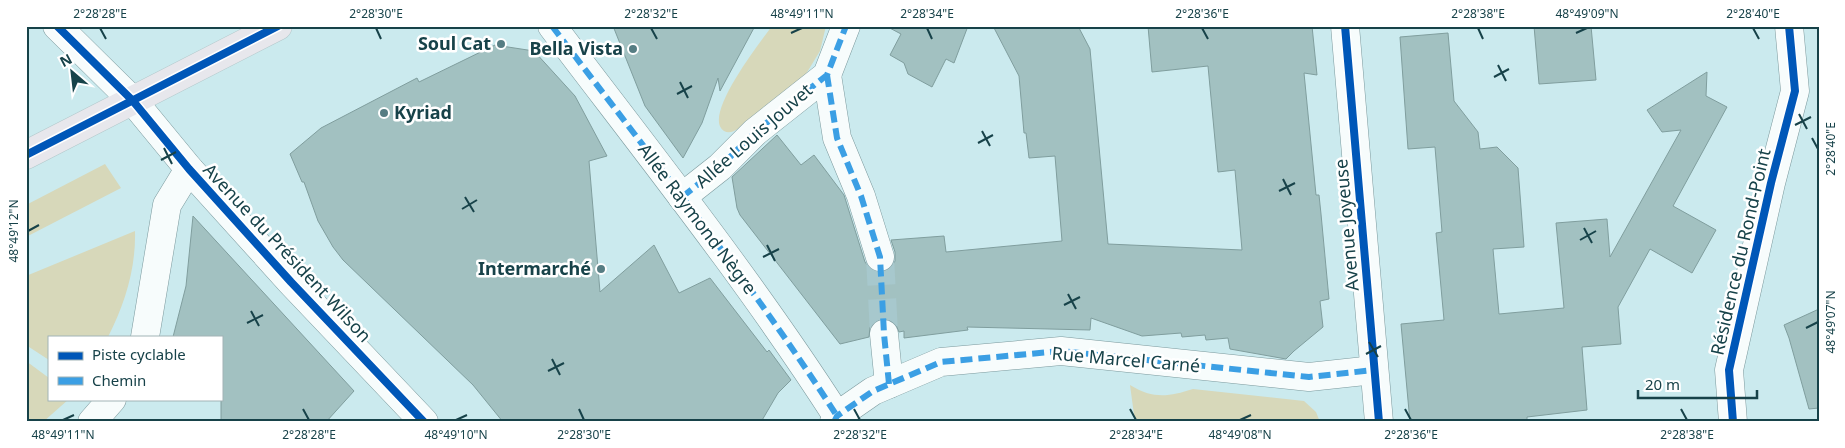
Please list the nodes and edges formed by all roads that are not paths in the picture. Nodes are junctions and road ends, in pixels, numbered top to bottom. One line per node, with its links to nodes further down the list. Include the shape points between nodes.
1 (57, 26): 8 (street, Avenue du Président Wilson)
2 (278, 26): 8 (main road)
3 (552, 26): 11 (street, Allée Raymond Nègre)
4 (846, 26): 7 (street, Allée Louis Jouvet)
5 (1344, 26): 15 (street, Avenue Joyeuse)
6 (1789, 26): 22 (street, Résidence du Rond-Point, via 1795,91 1729,370)
7 (827, 75): 11 (street, Allée Louis Jouvet, via 755,132); 12 (street, Allée Louis Jouvet, via 837,138 861,196)
8 (133, 101): 9 (main road); 10 (street, Avenue du Président Wilson)
9 (26, 155)
10 (188, 169): 14 (street, via 167,205); 20 (street, Avenue du Président Wilson)
11 (682, 198): 18 (street, Allée Raymond Nègre, via 806,368)
12 (880, 257)
13 (884, 334): 16 (street)
14 (145, 336)
15 (1374, 370): 16 (street, Rue Marcel Carné, via 1309,377 1061,352 941,362); 21 (street, Avenue Joyeuse)
16 (889, 384): 18 (street, Rue Marcel Carné, via 873,391)
17 (111, 400): 19 (street)
18 (836, 419)
19 (92, 422)
20 (424, 422)
21 (1379, 422)
22 (1733, 422)

